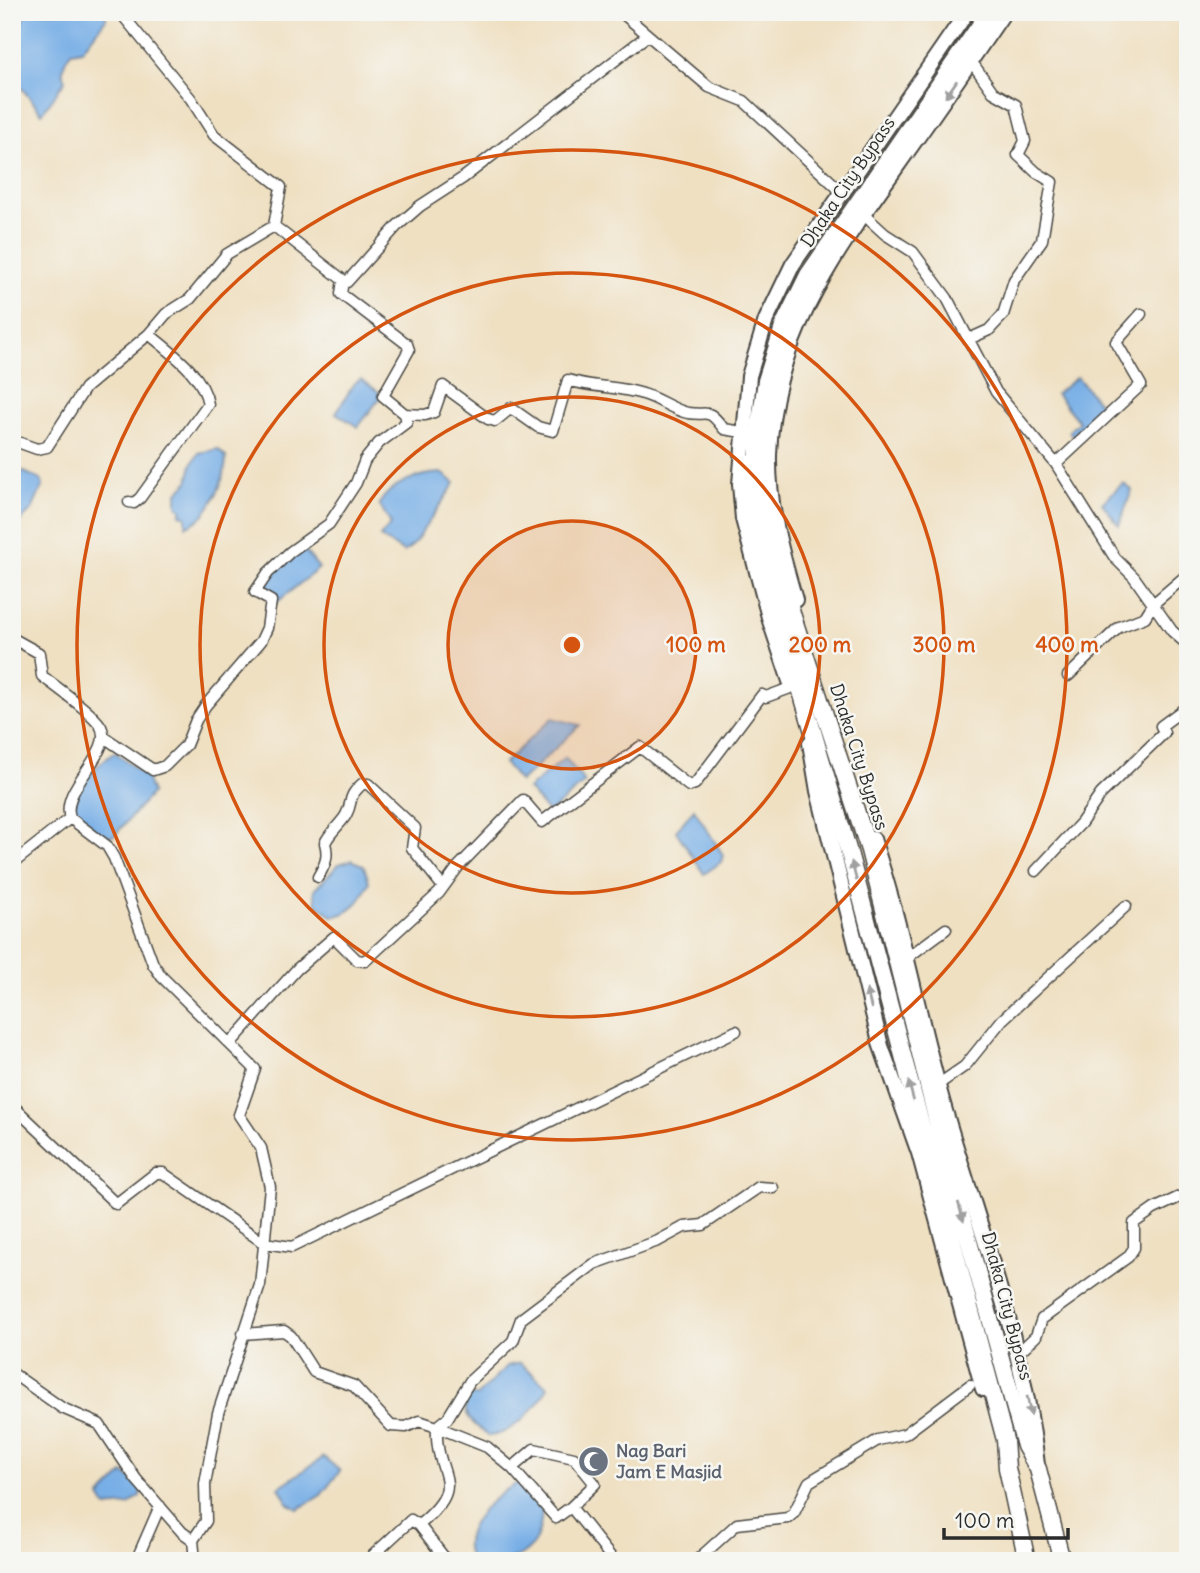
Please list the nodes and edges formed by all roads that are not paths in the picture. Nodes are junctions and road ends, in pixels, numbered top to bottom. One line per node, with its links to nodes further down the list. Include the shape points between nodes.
1 (120, 12): 11 (street, via 191,99 214,135 281,187)
2 (621, 12): 7 (street)
3 (967, 12): 9 (main road)
4 (978, 12): 49 (highway, Dhaka City Bypass, one-way to 4, via 1005,1440 854,868 758,547 747,484 751,413 774,322 800,270)
5 (989, 12): 51 (highway, Dhaka City Bypass, one-way to 51, via 808,275 766,381 758,435 758,481 769,543 869,850 948,1165 1025,1446)
6 (1003, 12): 8 (main road)
7 (648, 35): 9 (street, via 709,87 744,101); 12 (street, via 420,206 347,282)
8 (971, 61): 10 (main road, one-way to 10); 15 (street, via 993,92 1011,100 1020,112 1025,141 1018,155 1052,182 1042,240 1014,281 1003,315 989,330)
9 (842, 192): 17 (main road, via 793,264 766,320 749,376)
10 (863, 214): 15 (street, via 913,252 947,298); 36 (main road, via 816,286 785,359 773,414 770,479 781,553)
11 (274, 226): 12 (street); 14 (street, via 227,254 203,286 166,314)
12 (343, 280): 16 (street, via 341,294 407,344 409,349 383,396)
13 (1141, 314): 19 (street, via 1116,342 1141,385)
14 (149, 334): 18 (street, via 85,388 47,447 37,449); 20 (street, via 194,375 208,404 140,498)
15 (969, 339): 19 (street, via 996,392)
16 (405, 414): 17 (street, via 434,412 443,386 488,419 495,421 511,408 538,427 553,431 568,380 645,394 688,413 704,411 715,416 724,429); 28 (street, via 407,422 365,460 329,524 268,573 255,593 271,601 267,628 206,705 177,757 153,770)
17 (742, 432): 26 (main road, via 743,520)
18 (12, 440)
19 (1056, 464): 22 (street, via 1115,558)
20 (129, 502)
21 (1188, 574): 22 (street)
22 (1153, 604): 24 (street); 25 (street, via 1144,617 1119,627)
23 (12, 638): 28 (street, via 39,653 42,676 100,724)
24 (1188, 645)
25 (1068, 676)
26 (793, 687): 33 (street, via 762,695 695,784 689,786 640,747 542,822 523,800); 49 (main road, one-way to 26, via 919,1153 881,1046)
27 (1188, 706): 31 (street, via 1161,726 1164,733 1101,794)
28 (104, 737): 29 (street, via 79,779 69,806)
29 (70, 818): 30 (street); 38 (street, via 107,846 114,858 158,971)
30 (12, 864)
31 (1036, 871)
32 (318, 877): 33 (street, via 326,863 325,843 331,830 346,815 349,797 368,784 415,828 412,848)
33 (443, 887): 38 (street, via 365,961 357,960 334,937 297,969)
34 (1126, 906): 39 (street, via 1002,1020 965,1066)
35 (946, 929): 36 (street)
36 (908, 957): 39 (main road)
37 (736, 1031): 43 (street, via 331,1230 292,1247)
38 (230, 1044): 43 (street, via 255,1069 239,1115 261,1148 270,1187)
39 (939, 1084): 45 (main road)
40 (12, 1105): 43 (street, via 116,1204 156,1173 163,1173)
41 (773, 1188): 48 (street, via 759,1187 703,1225 684,1227 594,1264 521,1319 513,1341 470,1381)
42 (1188, 1193): 45 (street, via 1134,1223 1134,1248 1128,1256 1042,1319 1036,1336)
43 (264, 1243): 44 (street, via 260,1285)
44 (243, 1335): 48 (street, via 284,1331 314,1372 354,1386 391,1426 406,1427 419,1421); 55 (street, via 218,1413 205,1485 206,1521)
45 (1017, 1354): 51 (main road, one-way to 51)
46 (12, 1373): 52 (street, via 62,1408 99,1424)
47 (970, 1385): 61 (street, via 905,1434 878,1440 809,1482 788,1518 737,1524)
48 (437, 1427): 50 (street, via 487,1447); 54 (street, via 446,1496 440,1508)
49 (1006, 1464): 62 (highway, Dhaka City Bypass)
50 (512, 1468): 53 (street, via 556,1518); 53 (street, via 534,1449 574,1458 595,1484)
51 (1038, 1469): 63 (highway, Dhaka City Bypass)
52 (160, 1506): 55 (street); 56 (street)
53 (571, 1507): 60 (street)
54 (419, 1525): 58 (street, via 411,1520 406,1523); 59 (street)
55 (193, 1540): 57 (street)
56 (136, 1561)
57 (195, 1561)
58 (367, 1561)
59 (447, 1561)
60 (614, 1561)
61 (696, 1561)
62 (1027, 1561)
63 (1062, 1561)

